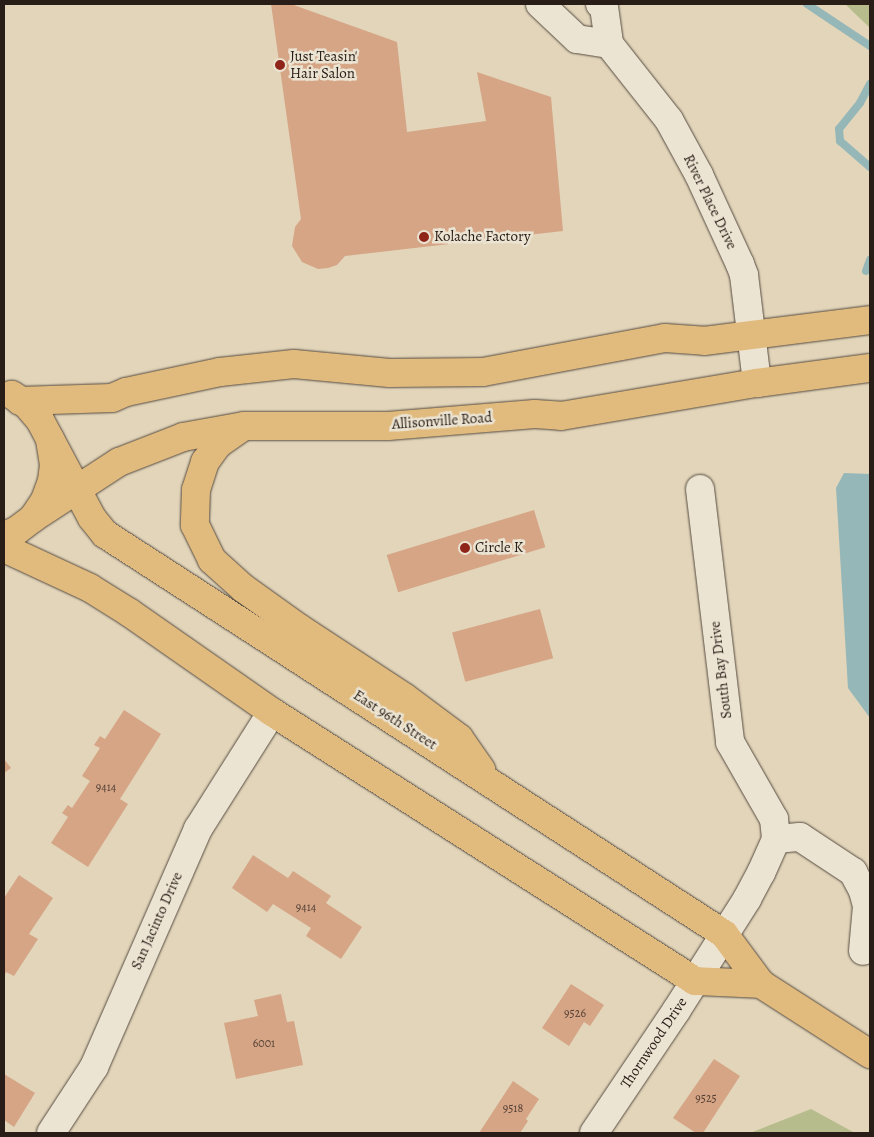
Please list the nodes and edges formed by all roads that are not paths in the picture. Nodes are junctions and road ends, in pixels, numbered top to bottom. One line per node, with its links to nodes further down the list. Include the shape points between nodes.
1 (540, 4): 3 (street, via 577,39)
2 (600, 4): 3 (street, via 604,7)
3 (609, 44): 5 (street, River Place Drive, via 669,120 699,175 744,275)
4 (870, 320): 5 (main road)
5 (751, 336): 7 (street, River Place Drive); 8 (main road, via 704,341 665,338 483,372 390,373 294,364 220,372 126,392 112,398)
6 (870, 368): 7 (main road, Allisonville Road)
7 (757, 383): 9 (main road, Allisonville Road, via 560,416 536,414 388,426)
8 (12, 396): 10 (main road, East 96th Street, via 40,420)
9 (244, 426): 11 (main road, Allisonville Road, via 183,436 119,462); 17 (main road, via 218,444 205,462 196,490 195,525 212,560 243,588 459,738)
10 (50, 439): 11 (main road, East 96th Street); 13 (main road, via 54,459 52,481)
11 (78, 490): 13 (main road, Allisonville Road); 17 (main road, East 96th Street, via 92,518 105,534)
12 (700, 490): 18 (street, South Bay Drive, via 730,742 774,819)
13 (33, 518): 14 (main road, Allisonville Road)
14 (4, 536)
15 (4, 548): 16 (main road, via 90,588)
16 (272, 712): 21 (main road); 24 (street, San Jacinto Drive, via 198,829 94,1067)
17 (487, 779): 19 (main road, East 96th Street)
18 (776, 839): 19 (street, via 762,874); 20 (street, via 800,837 852,872 867,906)
19 (718, 943): 21 (street, Thornwood Drive); 22 (main road, East 96th Street)
20 (863, 951)
21 (695, 981): 22 (main road); 25 (street, Thornwood Drive)
22 (761, 984): 23 (main road, East 96th Street)
23 (870, 1054)
24 (51, 1133)
25 (594, 1133)

